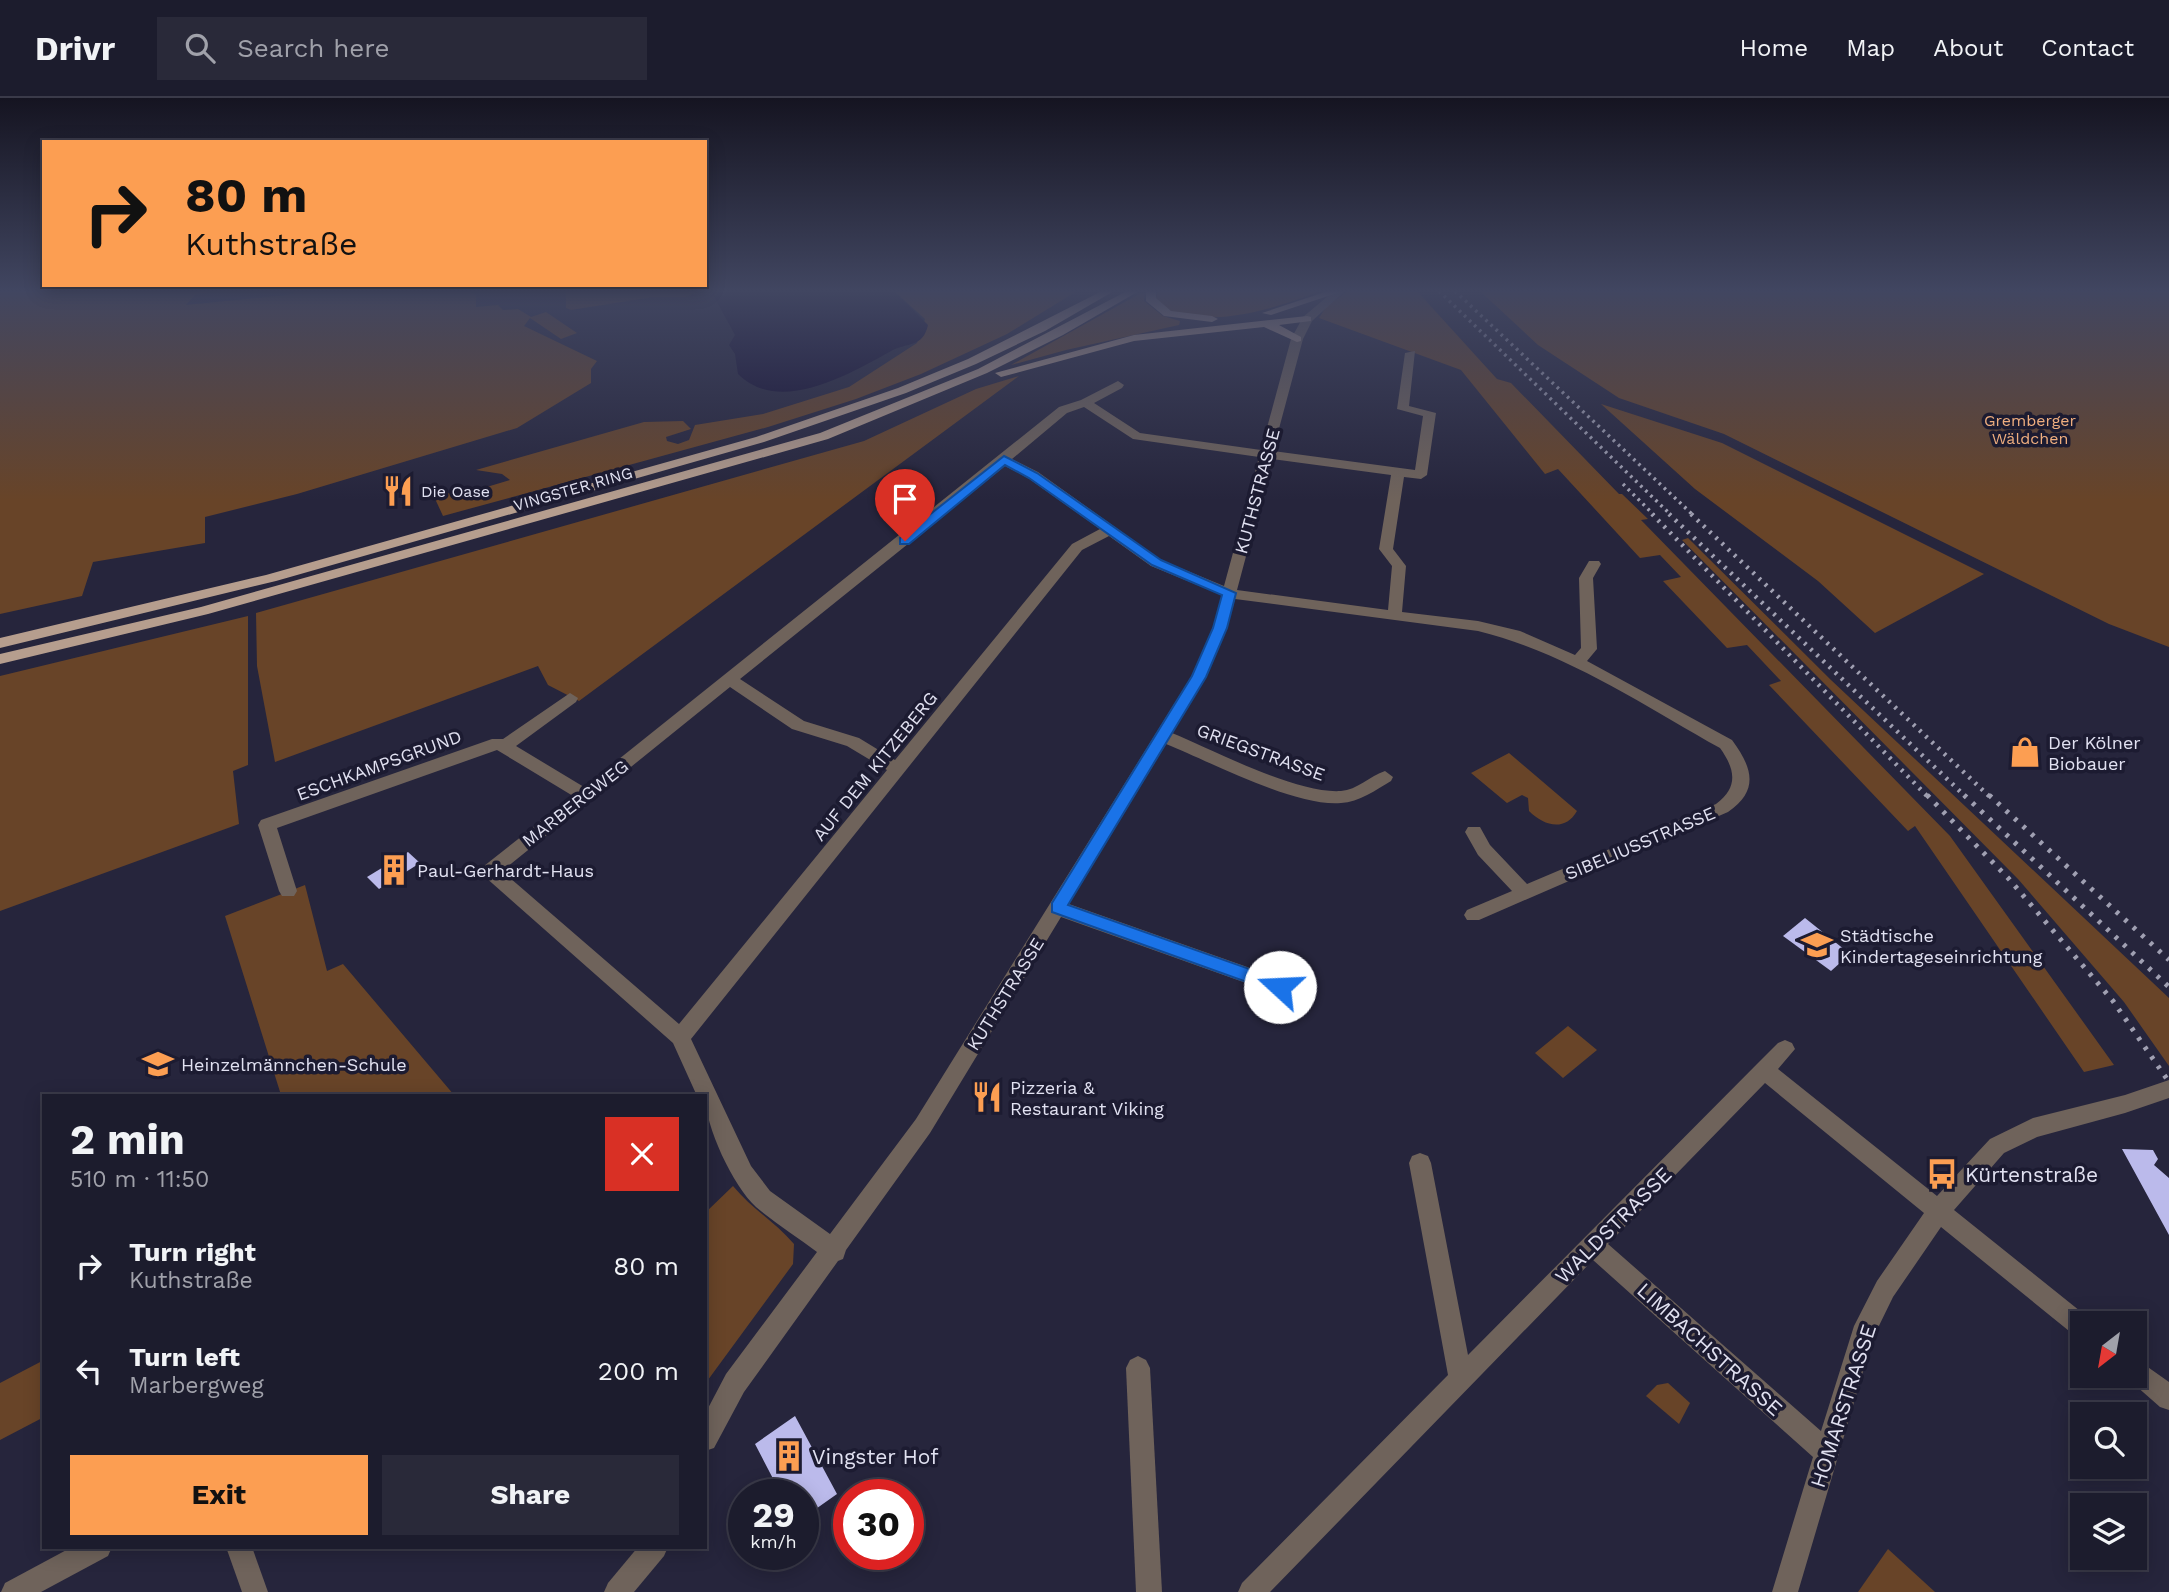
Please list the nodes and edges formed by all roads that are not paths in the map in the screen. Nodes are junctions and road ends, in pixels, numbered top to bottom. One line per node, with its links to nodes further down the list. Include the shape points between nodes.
1 (978, 361): 16 (main road, VINGSTER RING, via 812,424 245,585)
2 (1007, 361): 7 (main road, VINGSTER RING)
3 (1045, 361): 7 (main road)
4 (1291, 361): 9 (street, KUTHSTRASSE)
5 (1410, 361): 11 (street, via 1403,409 1430,413 1421,475)
6 (1118, 385): 8 (street, MARBERGWEG)
7 (944, 389): 17 (main road, VINGSTER RING, via 824,436 203,611)
8 (1085, 403): 9 (street, via 1137,436); 10 (street, MARBERGWEG, via 1063,410)
9 (1266, 455): 11 (street); 14 (street, KUTHSTRASSE)
10 (1004, 460): 12 (street, via 1033,475); 19 (street, MARBERGWEG)
11 (1398, 472): 15 (street, via 1386,549 1399,566)
12 (1109, 530): 14 (street, via 1156,562); 23 (street, AUF DEM KITZEBERG, via 1077,547)
13 (1594, 564): 18 (street, via 1586,578 1589,649)
14 (1229, 593): 15 (street, SIBELIUSSTRASSE); 21 (street, KUTHSTRASSE, via 1199,677)
15 (1395, 614): 18 (street, SIBELIUSSTRASSE, via 1520,636)
16 (0, 643)
17 (0, 659)
18 (1577, 662): 28 (street, SIBELIUSSTRASSE, via 1726,744 1739,762 1742,787 1722,808)
19 (730, 680): 23 (street, via 798,725 853,742); 25 (street, MARBERGWEG)
20 (570, 698): 22 (street, ESCHKAMPSGRUND)
21 (1163, 736): 24 (street, GRIEGSTRASSE, via 1326,797 1362,790); 29 (street, KUTHSTRASSE)
22 (504, 746): 25 (street); 27 (street, ESCHKAMPSGRUND, via 498,743 267,825)
23 (897, 769): 32 (street, AUF DEM KITZEBERG)
24 (1385, 777)
25 (585, 795): 32 (street, MARBERGWEG, via 490,871)
26 (1474, 832): 28 (street)
27 (288, 891)
28 (1523, 891): 30 (street, SIBELIUSSTRASSE)
29 (1058, 908): 31 (street); 41 (street, KUTHSTRASSE, via 923,1126)
30 (1473, 915)
31 (1280, 987)
32 (680, 1037): 36 (street, MARBERGWEG)
33 (1785, 1049): 34 (street, WALDSTRASSE)
34 (1764, 1070): 39 (street); 40 (street, WALDSTRASSE)
35 (2169, 1089): 39 (street, HOMARSTRASSE, via 2033,1128 1997,1146)
36 (706, 1094)
37 (707, 1095): 41 (street, MARBERGWEG, via 743,1173 762,1198)
38 (1420, 1163): 44 (street)
39 (1940, 1211): 42 (street); 48 (street, HOMARSTRASSE, via 1885,1289 1863,1334)
40 (1594, 1246): 44 (street, WALDSTRASSE); 48 (street, LIMBACHSTRASSE)
41 (835, 1251): 47 (street, KUTHSTRASSE, via 734,1383)
42 (2070, 1317)
43 (1138, 1367): 55 (street)
44 (1460, 1378): 56 (street, WALDSTRASSE)
45 (2147, 1380): 46 (street)
46 (2169, 1398)
47 (707, 1435)
48 (1827, 1453): 57 (street, HOMARSTRASSE)
49 (95, 1549): 52 (street)
50 (240, 1549): 53 (street)
51 (653, 1549): 54 (street)
52 (15, 1592)
53 (255, 1592)
54 (617, 1592)
55 (1149, 1592)
56 (1251, 1592)
57 (1785, 1592)

